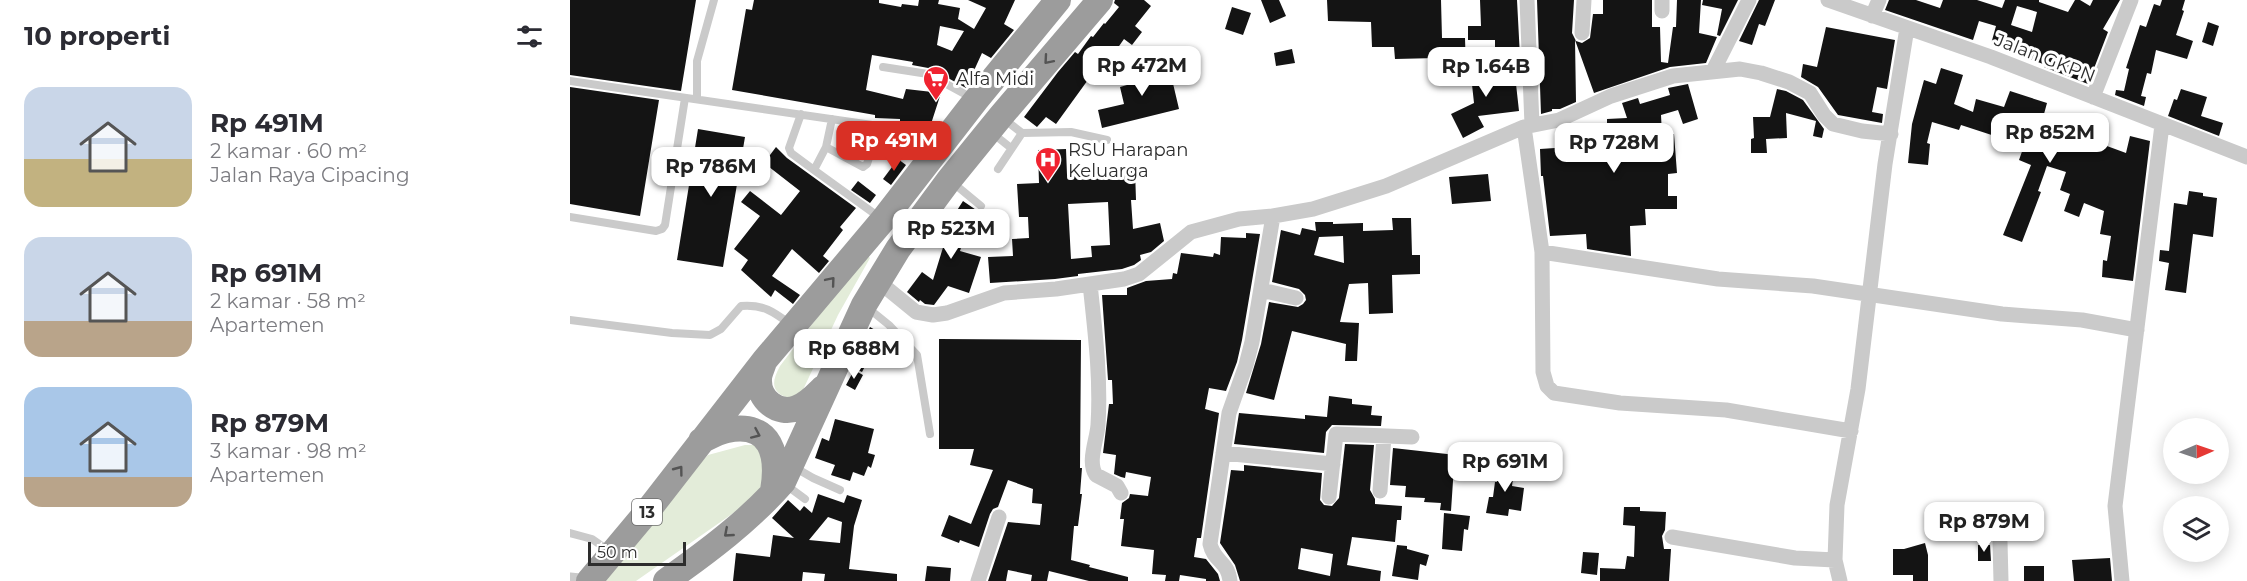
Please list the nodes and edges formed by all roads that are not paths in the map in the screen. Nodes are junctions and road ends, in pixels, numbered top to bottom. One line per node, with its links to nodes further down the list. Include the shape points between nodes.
1 (714, 0): 18 (lane, via 697,61)
2 (1058, 0): 19 (highway, 13)
3 (1100, 0): 22 (highway, one-way to 22)
4 (1527, 0): 25 (street)
5 (1584, 0): 12 (street)
6 (1749, 0): 14 (street)
7 (1828, 0): 10 (street, Jalan GKPN)
8 (1879, 0): 10 (street)
9 (2131, 0): 17 (street)
10 (1872, 16): 11 (street, Jalan GKPN)
11 (1907, 28): 17 (street, Jalan GKPN); 27 (street)
12 (1582, 33)
13 (883, 67): 19 (lane, via 928,74)
14 (1713, 71): 25 (street, via 1666,78 1611,96 1559,120); 27 (street, via 1740,69 1789,82 1810,93 1833,124)
15 (570, 81): 16 (lane)
16 (685, 98): 18 (lane); 38 (lane, via 662,229)
17 (2093, 98): 23 (street, Jalan GKPN)
18 (697, 99): 20 (lane)
19 (976, 100): 28 (highway, 13)
20 (801, 114): 21 (lane); 34 (lane, via 789,148)
21 (832, 119): 24 (lane); 30 (lane)
22 (995, 123): 26 (lane); 31 (lane); 35 (highway)
23 (2162, 125): 32 (street, Jalan GKPN); 49 (street)
24 (879, 126): 28 (lane); 30 (lane, via 866,166)
25 (1528, 126): 37 (street, via 1386,186 1313,209); 40 (street)
26 (1022, 133): 29 (lane, via 1071,132); 31 (lane)
27 (1891, 134): 44 (street)
28 (945, 141): 39 (highway, 13)
29 (1107, 141)
30 (826, 147): 34 (lane)
31 (1011, 148): 33 (lane)
32 (2247, 157)
33 (998, 169)
34 (814, 170): 39 (lane)
35 (949, 180): 36 (lane); 41 (highway)
36 (981, 206)
37 (1273, 216): 42 (street, via 1239,219 1191,232 1139,274); 43 (street)
38 (570, 217)
39 (883, 220): 48 (highway, 13, one-way to 39)
40 (1542, 252): 44 (street, via 1718,279 1813,286); 52 (street, via 1543,372 1554,393 1620,403 1726,410)
41 (878, 281): 42 (street, via 916,312 933,315 1004,293); 46 (highway)
42 (1090, 284): 62 (street, via 1098,393 1092,467 1096,475 1117,486)
43 (1261, 290): 45 (street); 57 (street, via 1246,365 1229,413)
44 (1870, 296): 49 (street); 52 (street)
45 (1296, 298)
46 (864, 305): 51 (highway); 53 (lane, via 916,355)
47 (570, 320): 48 (lane, via 710,335 721,329 741,306 753,305 765,307)
48 (793, 326): 50 (highway, 13)
49 (2137, 330): 79 (street, via 2115,506)
50 (765, 361): 51 (highway, via 759,378 760,392 771,405 784,411 807,403); 56 (highway, 13)
51 (826, 386): 59 (highway)
52 (1851, 431): 70 (street, via 1837,506)
53 (930, 434)
54 (1384, 436): 55 (street); 58 (street, via 1336,434); 61 (street)
55 (1412, 437)
56 (701, 441): 59 (highway, one-way to 59, via 727,430 758,432 770,442 776,473); 69 (highway, 13, one-way to 56)
57 (1223, 453): 58 (street); 76 (street, via 1210,544 1212,554 1227,568)
58 (1333, 464): 63 (street)
59 (782, 480): 60 (lane, via 813,478); 64 (lane); 74 (highway, one-way to 74, via 697,559)
60 (840, 490)
61 (1380, 491)
62 (1120, 493)
63 (1329, 497)
64 (804, 499)
65 (999, 517): 75 (street)
66 (570, 533): 69 (lane, via 592,539)
67 (1672, 537): 70 (street, via 1795,558)
68 (2000, 542): 78 (street)
69 (612, 553): 73 (highway, 13)
70 (1835, 560): 77 (street)
71 (570, 580): 72 (street)
72 (580, 581)
73 (589, 581)
74 (666, 581)
75 (978, 581)
76 (1230, 581)
77 (1840, 581)
78 (2001, 581)
79 (2122, 581)

